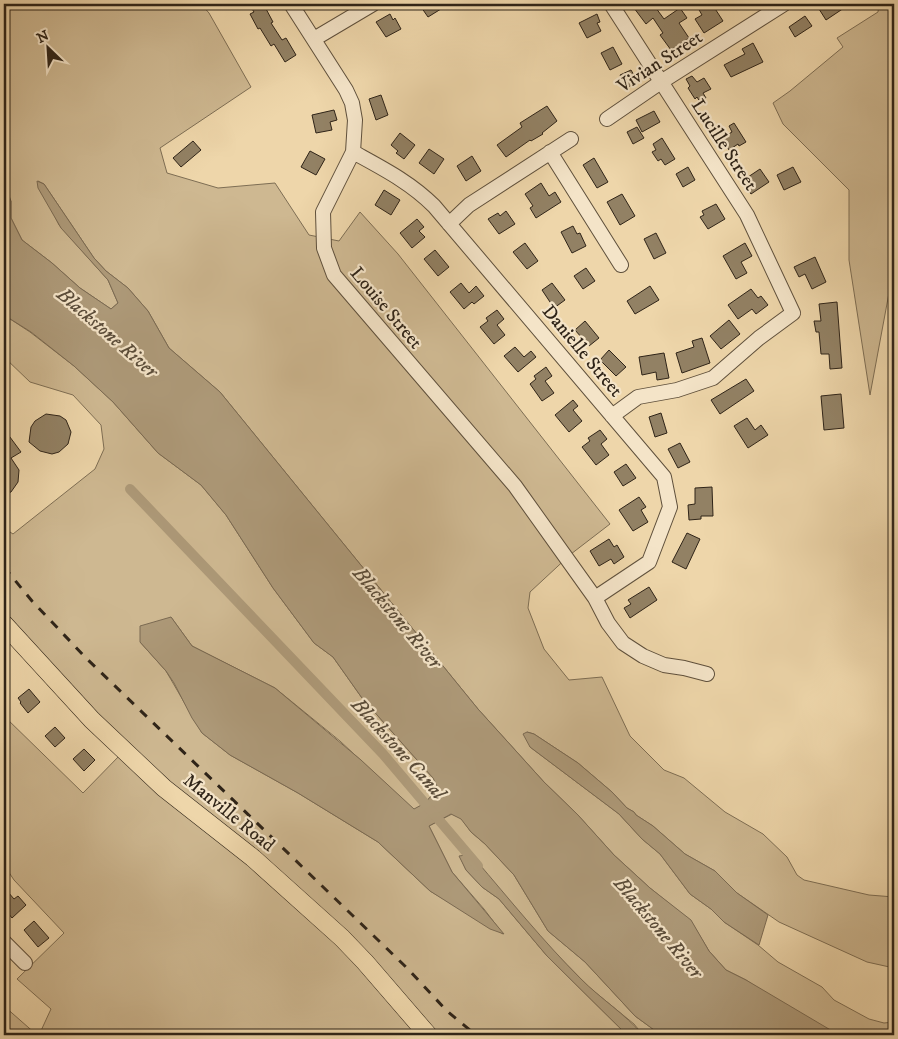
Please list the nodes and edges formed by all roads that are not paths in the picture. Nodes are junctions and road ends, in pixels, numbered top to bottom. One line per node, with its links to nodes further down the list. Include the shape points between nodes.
1 (291, 4): 5 (street, Louise Street)
2 (373, 4): 5 (street)
3 (612, 4): 6 (street, Lucille Street)
4 (784, 4): 6 (street, Vivian Street)
5 (314, 39): 9 (street, Louise Street, via 352,103 355,120)
6 (661, 82): 7 (street, Vivian Street); 13 (street, Lucille Street, via 747,214 793,313 713,378 677,390 638,397)
7 (607, 119)
8 (571, 139): 10 (street)
9 (353, 152): 11 (street, Danielle Street, via 404,180 420,192); 14 (street, Louise Street, via 323,212 324,248 334,274 515,486)
10 (550, 152): 11 (street, via 469,205); 12 (street)
11 (449, 224): 13 (street, Danielle Street)
12 (621, 265)
13 (612, 416): 14 (street, Danielle Street, via 664,477 670,507 650,562)
14 (595, 598): 16 (street, Louise Street, via 608,623 624,643 643,656 664,665)
15 (4, 624): 19 (main road, Manville Road, via 92,720 164,788 253,858 342,938)
16 (707, 674)
17 (4, 942): 18 (street)
18 (25, 963)
19 (428, 1035)

